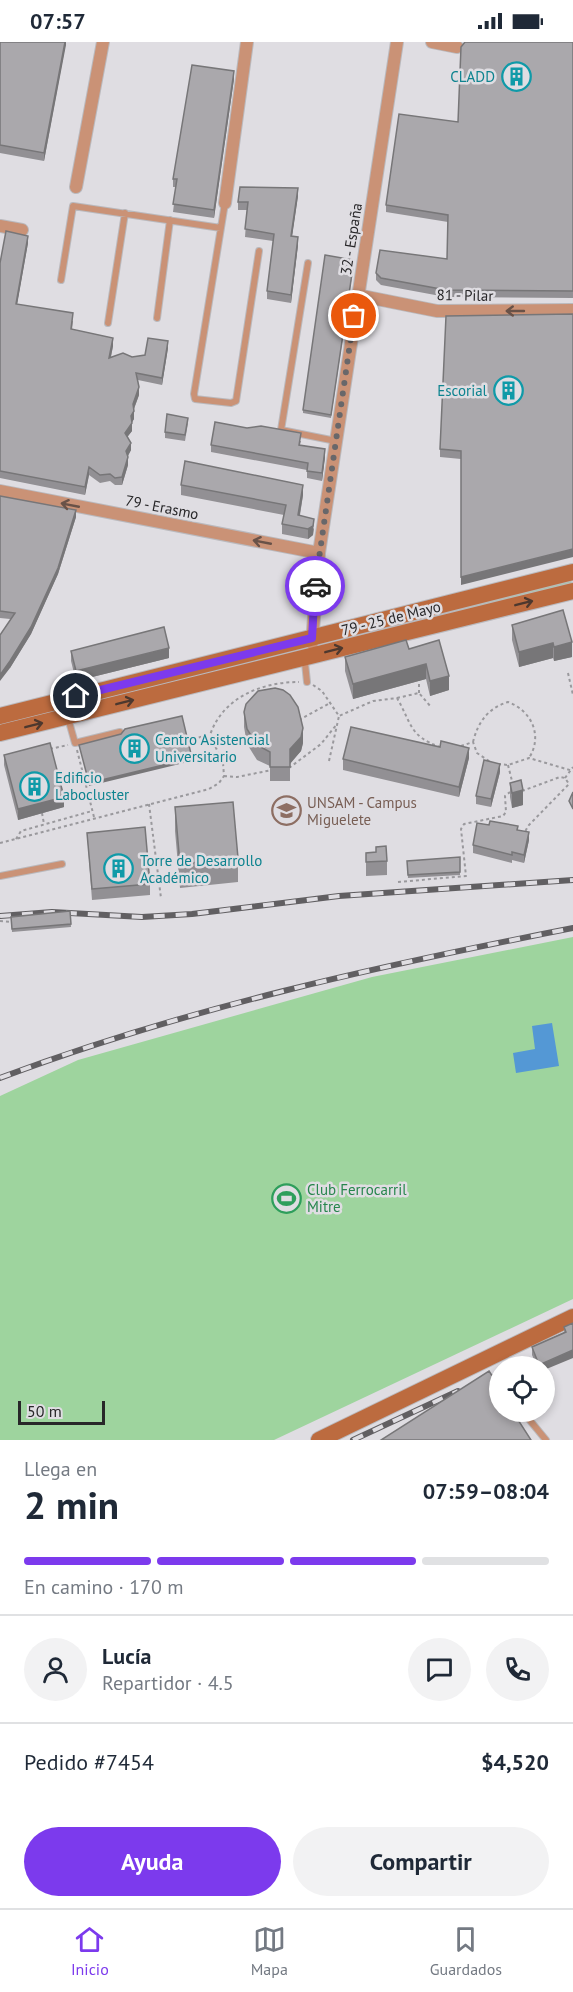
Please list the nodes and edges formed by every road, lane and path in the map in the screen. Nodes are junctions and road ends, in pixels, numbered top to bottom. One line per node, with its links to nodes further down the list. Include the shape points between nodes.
1 (103, 42): 6 (street)
2 (247, 42): 7 (street)
3 (397, 42): 16 (street, 32 - España)
4 (432, 42): 5 (street)
5 (457, 47)
6 (76, 187)
7 (225, 203): 11 (lane)
8 (125, 213): 9 (lane); 15 (lane, via 73,206); 19 (lane)
9 (170, 220): 11 (lane); 18 (lane)
10 (0, 226): 12 (street)
11 (221, 228): 13 (lane, via 195,399 231,403 236,400)
12 (22, 230)
13 (259, 251)
14 (308, 263): 20 (lane, via 281,430)
15 (61, 280)
16 (357, 295): 17 (street, 81 - Pilar, one-way to 16, via 437,311); 20 (street, 32 - España)
17 (573, 310)
18 (158, 318)
19 (108, 323)
20 (336, 441): 22 (street, 32 - España)
21 (0, 491): 22 (street, 79 - Erasmo, one-way to 21)
22 (319, 553): 25 (street, 32 - España)
23 (573, 572): 25 (main road, 79 - 25 de Mayo)
24 (573, 591): 26 (main road, 79 - 25 de Mayo, one-way to 24)
25 (312, 638): 26 (street, 32 - España); 33 (main road, 79 - 25 de Mayo)
26 (310, 656): 29 (lane, via 305,663); 37 (main road, 79 - 25 de Mayo, one-way to 26)
27 (568, 673): 31 (path)
28 (418, 675): 30 (path)
29 (307, 682): 34 (path, via 322,691); 43 (path, via 275,682 233,702 215,719)
30 (419, 693): 32 (path); 35 (path)
31 (573, 695)
32 (397, 699): 38 (path, via 373,701); 47 (path, via 416,736)
33 (64, 700): 36 (main road, 79 - 25 de Mayo); 37 (lane)
34 (330, 703): 38 (path); 39 (path)
35 (431, 707)
36 (0, 716)
37 (68, 716): 42 (main road, 79 - 25 de Mayo, one-way to 37); 46 (lane)
38 (339, 716): 40 (path)
39 (298, 721)
40 (337, 724): 51 (path); 54 (path, via 321,744)
41 (120, 732): 46 (lane)
42 (0, 733)
43 (210, 735): 44 (path); 58 (path, via 223,763)
44 (187, 740)
45 (473, 742): 48 (path); 50 (path, via 482,719 508,702 521,709 533,723 536,739); 52 (path, via 477,753)
46 (75, 743): 49 (path); 63 (path)
47 (448, 747)
48 (457, 748)
49 (44, 751)
50 (529, 758): 53 (path); 55 (path)
51 (329, 761)
52 (494, 764): 53 (path); 57 (path)
53 (508, 765): 60 (path)
54 (287, 769)
55 (572, 769): 59 (path)
56 (280, 770): 58 (path)
57 (492, 770)
58 (224, 776): 62 (path, via 209,789)
59 (565, 778): 60 (path); 67 (path, via 567,787)
60 (514, 791): 61 (path); 72 (path, via 505,796 503,816 464,824 461,829 466,876)
61 (515, 796)
62 (149, 804): 65 (path); 73 (path)
63 (93, 811): 65 (path); 66 (path)
64 (42, 813): 66 (path)
65 (94, 817): 68 (path)
66 (44, 824): 68 (path, via 21,831)
67 (525, 832)
68 (16, 839): 69 (path)
69 (0, 843)
70 (62, 864): 71 (lane)
71 (0, 876)
72 (398, 882)
73 (161, 898)
74 (0, 921): 75 (path)
75 (11, 922)
76 (573, 1317): 80 (main road)
77 (489, 1378): 78 (lane)
78 (484, 1380)
79 (531, 1422): 81 (lane)
80 (319, 1440)
81 (546, 1440)

